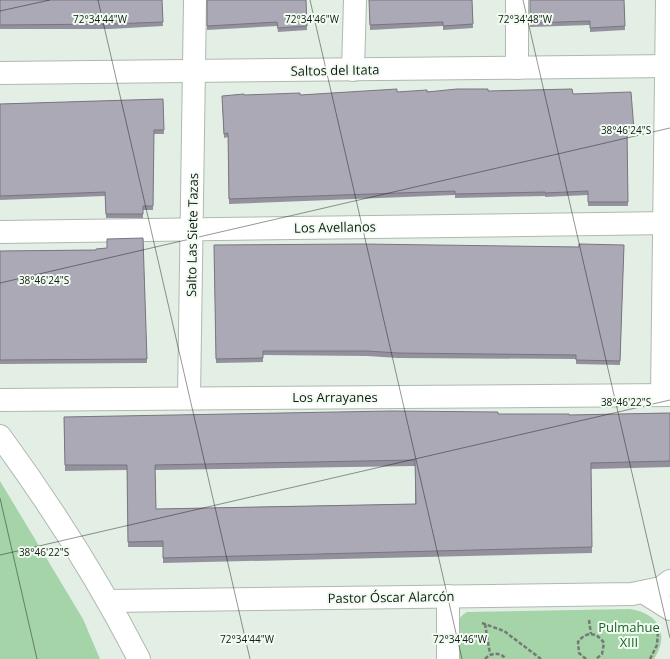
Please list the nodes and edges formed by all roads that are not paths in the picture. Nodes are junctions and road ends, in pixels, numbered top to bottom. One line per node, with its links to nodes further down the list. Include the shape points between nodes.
1 (195, 0): 8 (street, Salto Las Siete Tazas)
2 (355, 0): 7 (street)
3 (518, 0): 6 (street)
4 (667, 0): 5 (street)
5 (668, 66): 6 (street, Saltos del Itata); 10 (street)
6 (517, 68): 7 (street, Saltos del Itata)
7 (353, 70): 8 (street, Saltos del Itata)
8 (194, 72): 9 (street, Saltos del Itata); 11 (street, Salto Las Siete Tazas)
9 (0, 73)
10 (667, 223): 11 (street, Los Avellanos); 13 (street)
11 (192, 229): 12 (street, Los Avellanos); 14 (street, Salto Las Siete Tazas)
12 (0, 232)
13 (666, 395): 14 (street, Los Arrayanes)
14 (189, 398): 15 (street, Los Arrayanes)
15 (0, 400)
16 (0, 436): 20 (street, via 62,525)
17 (670, 581): 18 (street, Pastor Óscar Alarcón, via 661,588)
18 (643, 592): 19 (street, Pastor Óscar Alarcón); 21 (street)
19 (448, 596): 20 (street, Pastor Óscar Alarcón); 23 (street)
20 (109, 601): 22 (street)
21 (670, 609)
22 (139, 659)
23 (448, 659)

